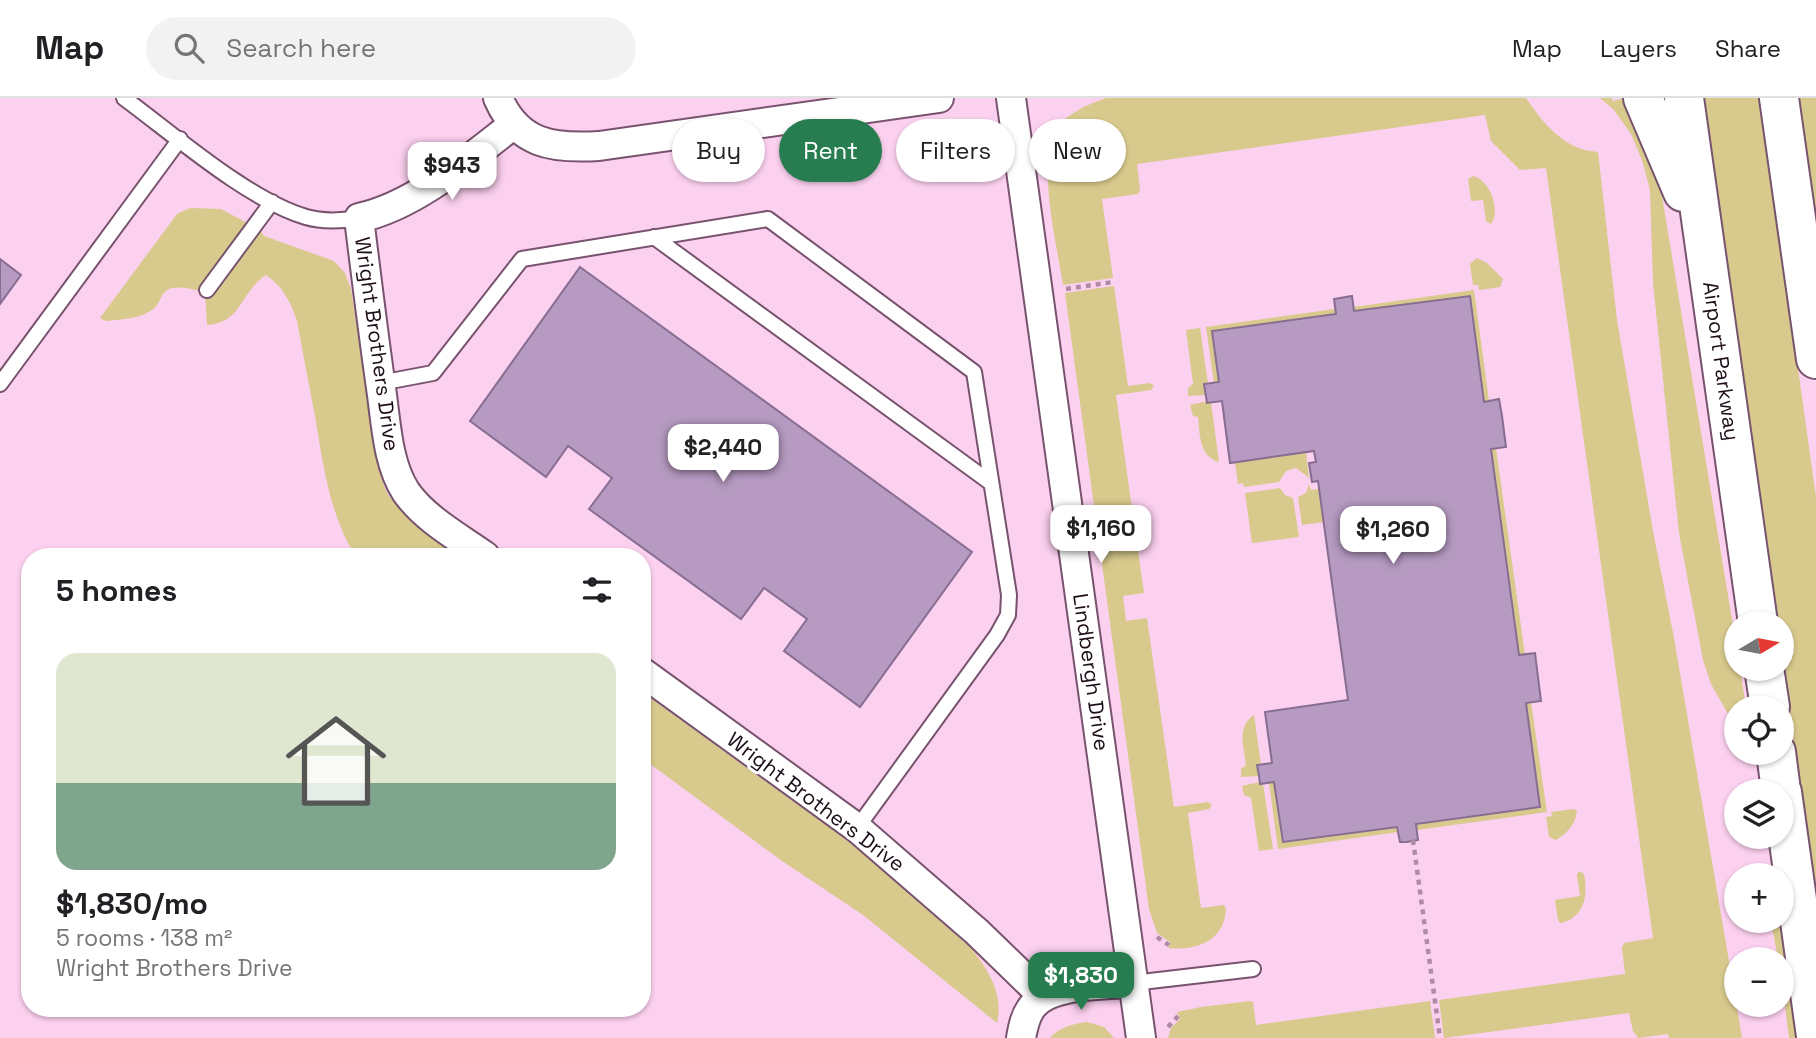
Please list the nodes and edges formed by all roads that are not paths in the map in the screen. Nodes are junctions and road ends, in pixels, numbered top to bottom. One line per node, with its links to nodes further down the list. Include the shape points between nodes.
1 (124, 98): 9 (lane)
2 (498, 98): 8 (street)
3 (939, 98): 8 (street, via 583,147 532,139)
4 (1012, 98): 25 (street, Lindbergh Drive)
5 (1643, 98): 13 (highway)
6 (1684, 98): 13 (highway, Airport Parkway)
7 (1779, 98): 15 (highway)
8 (514, 124): 11 (street, via 449,175 386,209)
9 (180, 139): 10 (lane); 17 (lane)
10 (272, 202): 11 (lane, via 325,221); 14 (lane)
11 (359, 218): 16 (street, Wright Brothers Drive)
12 (653, 237): 16 (lane, via 522,259 433,373); 18 (lane); 18 (lane, via 768,219 974,372)
13 (1704, 243): 20 (highway, Airport Parkway)
14 (207, 290)
15 (1816, 359)
16 (380, 383): 19 (street, Wright Brothers Drive, via 402,485 417,505)
17 (0, 384)
18 (991, 483): 22 (lane, via 1009,595 1008,615)
19 (474, 548)
20 (1756, 611)
21 (651, 679): 22 (street, Wright Brothers Drive)
22 (857, 828): 26 (street, Wright Brothers Drive)
23 (1790, 849): 27 (highway)
24 (1253, 969): 25 (lane)
25 (1133, 983): 26 (street, via 1066,989); 29 (street, Lindbergh Drive)
26 (1044, 997): 28 (street, via 1025,1018)
27 (1816, 1036)
28 (1021, 1038)
29 (1141, 1038)

